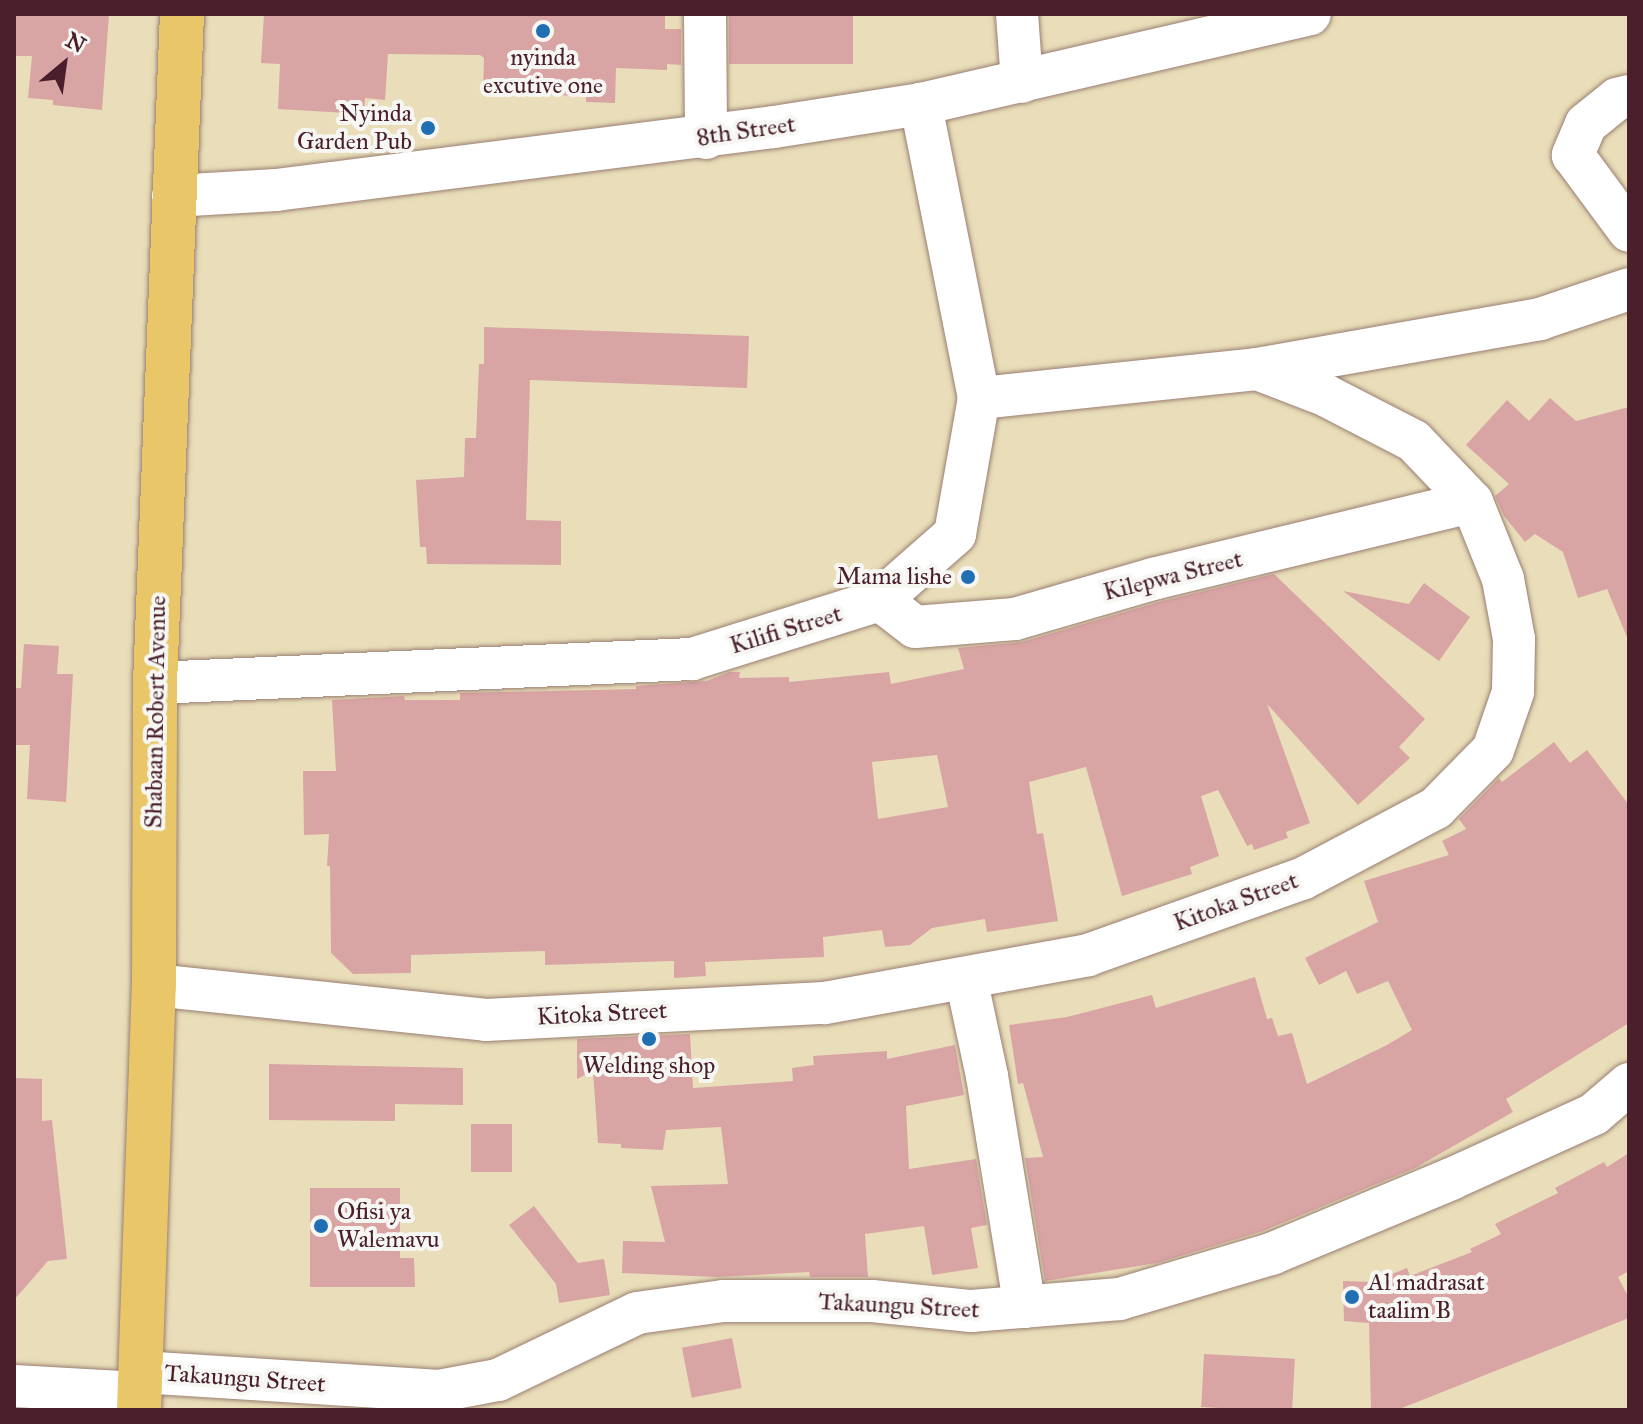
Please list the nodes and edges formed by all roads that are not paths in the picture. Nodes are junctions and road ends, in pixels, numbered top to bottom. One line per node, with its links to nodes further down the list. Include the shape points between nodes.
1 (182, 14): 9 (main road, Shabaan Robert Avenue)
2 (705, 14): 8 (street)
3 (1017, 14): 5 (street)
4 (1310, 14): 5 (street, 8th Street)
5 (1022, 82): 7 (street, 8th Street)
6 (1629, 96): 10 (street, via 1617,99 1586,124 1573,155)
7 (921, 104): 8 (street, 8th Street); 13 (street, Kilifi Street)
8 (706, 138): 9 (street, 8th Street, via 276,190)
9 (173, 196): 16 (main road, Shabaan Robert Avenue)
10 (1629, 231)
11 (1629, 289): 12 (street, via 1540,319)
12 (1257, 369): 13 (street, Kitoka Street); 14 (street, Kitoka Street, via 1327,396 1414,441)
13 (979, 398): 15 (street, Kilifi Street, via 955,534)
14 (1472, 502): 15 (street, Kilepwa Street, via 1153,579 1015,619 915,627); 17 (street, Kitoka Street, via 1503,579 1514,639 1513,692 1493,750 1436,808 1302,879 1088,955)
15 (880, 600): 16 (street, Kilifi Street, via 692,659)
16 (155, 683): 18 (main road, Shabaan Robert Avenue)
17 (966, 978): 18 (street, Kitoka Street, via 825,1003 486,1020); 20 (street)
18 (154, 985): 22 (main road, Shabaan Robert Avenue)
19 (1629, 1084): 20 (street, Takaungu Street, via 1594,1114 1271,1254 1120,1299)
20 (1025, 1307): 22 (street, Takaungu Street, via 971,1311 872,1301 753,1301 666,1309 637,1313 498,1380 439,1391)
21 (14, 1386): 22 (street, Takaungu Street)
22 (140, 1392)

